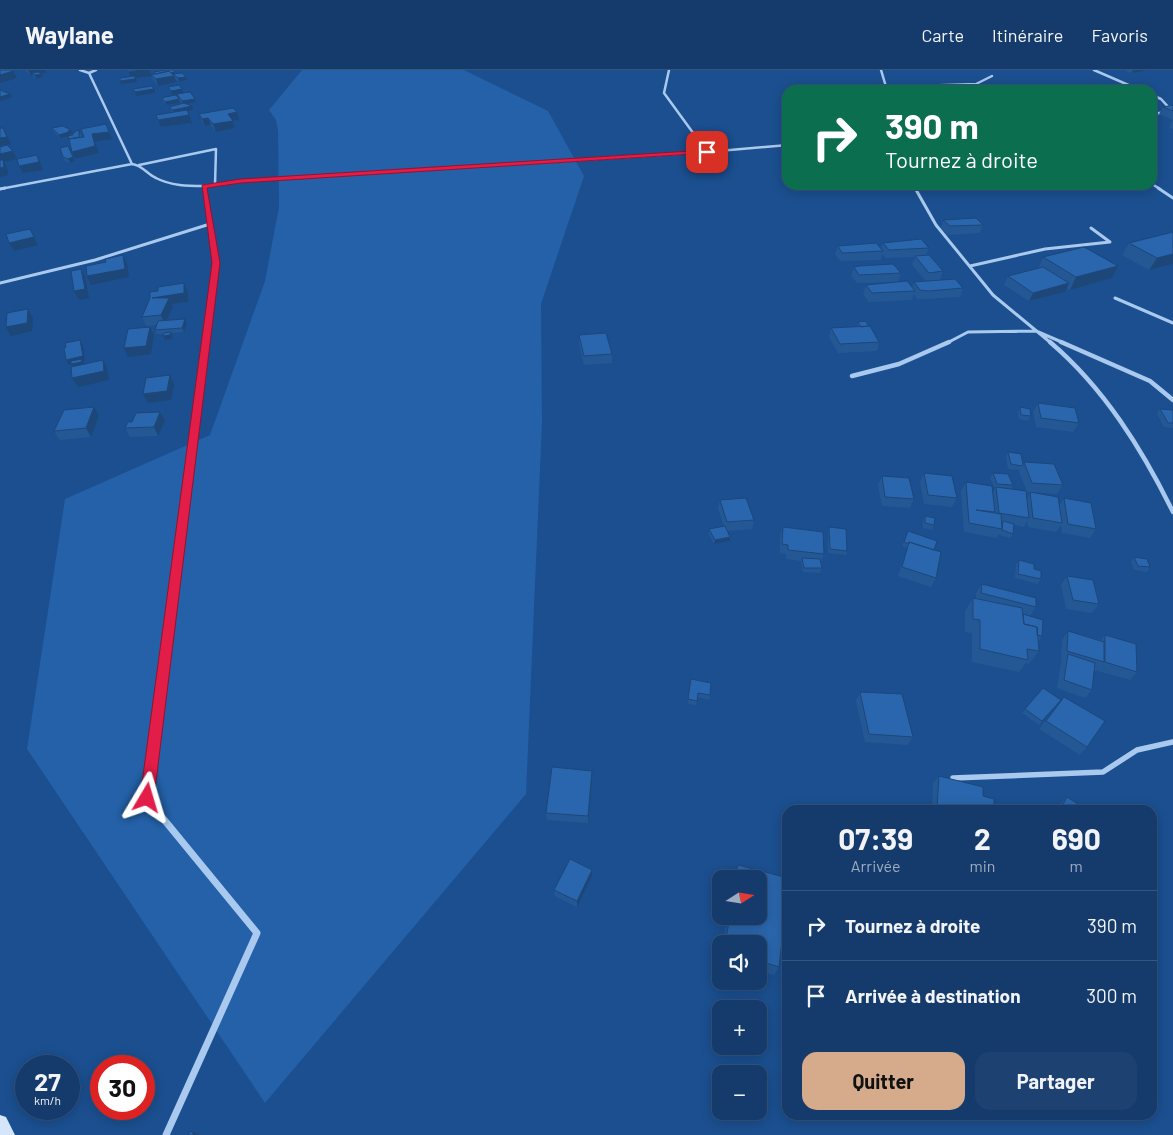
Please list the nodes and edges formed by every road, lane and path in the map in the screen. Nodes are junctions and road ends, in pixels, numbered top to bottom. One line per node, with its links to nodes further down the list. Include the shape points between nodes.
1 (80, 70): 6 (street)
2 (96, 70): 6 (street)
3 (669, 70): 15 (street, via 664,93)
4 (881, 70): 8 (street)
5 (1094, 70): 10 (street)
6 (89, 73): 16 (street)
7 (992, 76): 9 (street, via 976,84)
8 (886, 85)
9 (958, 85)
10 (1128, 85)
11 (1157, 97): 12 (street)
12 (1173, 111): 13 (street)
13 (1157, 113)
14 (782, 146): 15 (street)
15 (707, 152): 18 (street)
16 (132, 164): 17 (street); 21 (street)
17 (139, 165): 18 (street, via 216,149); 19 (street, via 148,176 174,186)
18 (215, 185): 19 (street)
19 (204, 186): 24 (street)
20 (1157, 187): 23 (street)
21 (0, 189)
22 (916, 190): 26 (street, via 936,225)
23 (1173, 198)
24 (210, 224): 27 (street, via 96,260); 38 (street, via 216,263 147,798 257,933)
25 (1091, 228): 26 (street, via 1110,242 1045,249)
26 (970, 266): 30 (street, via 993,295)
27 (0, 283)
28 (1115, 298): 29 (street)
29 (1173, 323)
30 (1036, 331): 31 (street, via 968,332 932,352); 32 (street, via 1150,381); 33 (street, via 1100,390 1151,468)
31 (852, 376)
32 (1173, 400)
33 (1173, 512)
34 (1173, 742): 35 (street, via 1137,750 1103,772)
35 (953, 778)
36 (0, 1124): 37 (street)
37 (7, 1135)
38 (166, 1135)

